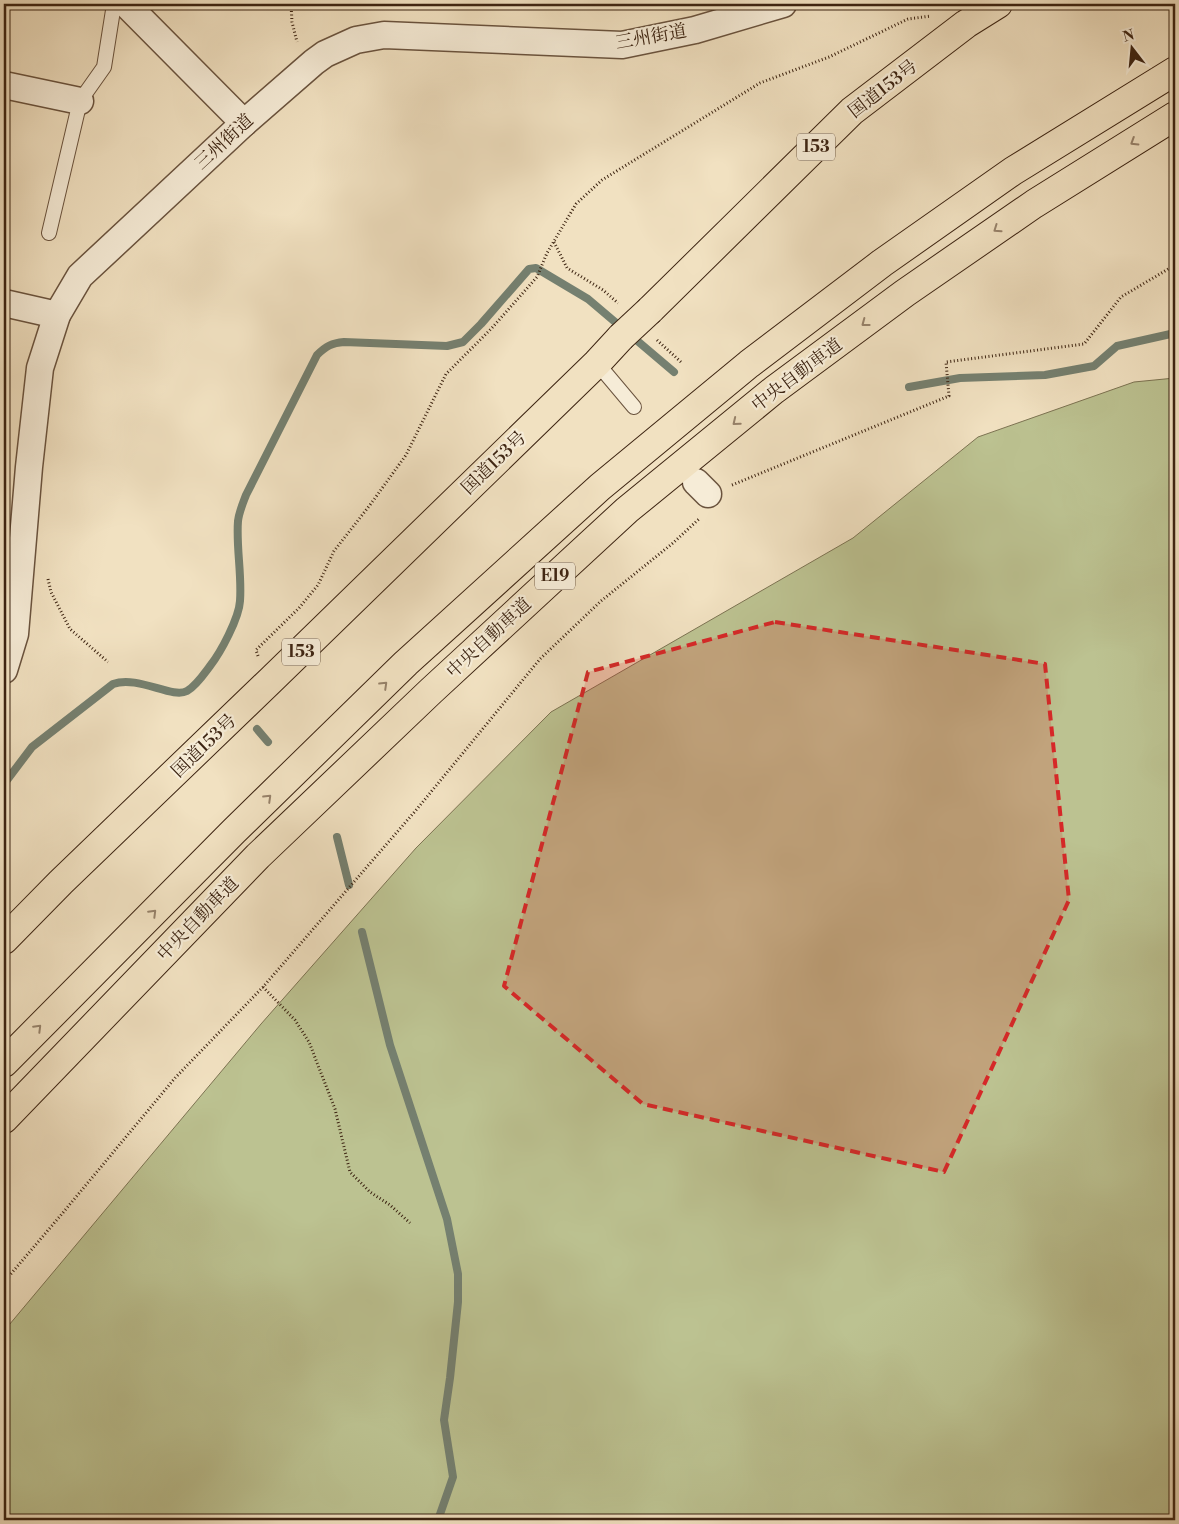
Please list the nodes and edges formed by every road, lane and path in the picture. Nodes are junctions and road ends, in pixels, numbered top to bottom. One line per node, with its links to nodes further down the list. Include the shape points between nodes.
1 (114, 4): 10 (lane, via 104,67)
2 (126, 4): 12 (street)
3 (291, 4): 7 (path, via 298,47)
4 (783, 4): 7 (street, 三州街道, via 695,30 622,45 384,35 356,40)
5 (998, 4): 17 (highway, 国道153号 / 153, bridge, via 966,24 852,111)
6 (937, 15): 22 (path, via 908,18 829,57 760,83 602,180 576,204 537,277 446,374 406,455 334,551 318,585 256,650)
7 (314, 62): 12 (street, 三州街道)
8 (1175, 71): 25 (highway, 中央自動車道 / E19, one-way to 8, via 399,670 600,487 749,364 882,263 1013,171)
9 (4, 85): 10 (street)
10 (80, 101): 13 (lane)
11 (1175, 116): 26 (highway, 中央自動車道 / E19, one-way to 26, via 1034,204 905,293 774,390 627,510 258,856)
12 (244, 123): 16 (street, 三州街道, via 80,276)
13 (49, 233)
14 (1175, 265): 24 (path, via 1121,297 1084,344 946,362 949,396 702,488 707,510 673,543 601,601 540,659 417,809)
15 (4, 304): 16 (street)
16 (57, 315): 21 (street, 三州街道, via 40,368 15,634)
17 (597, 363): 18 (lane); 22 (highway, 国道153号 / 153)
18 (634, 407)
19 (46, 573): 20 (path, via 51,592 70,629)
20 (108, 662)
21 (4, 670)
22 (272, 680): 23 (highway, 国道153号 / 153)
23 (4, 940)
24 (263, 987): 27 (path, via 295,1020 309,1042 335,1109 350,1172); 28 (path, via 175,1078)
25 (4, 1063)
26 (4, 1119)
27 (410, 1223)
28 (4, 1282)

